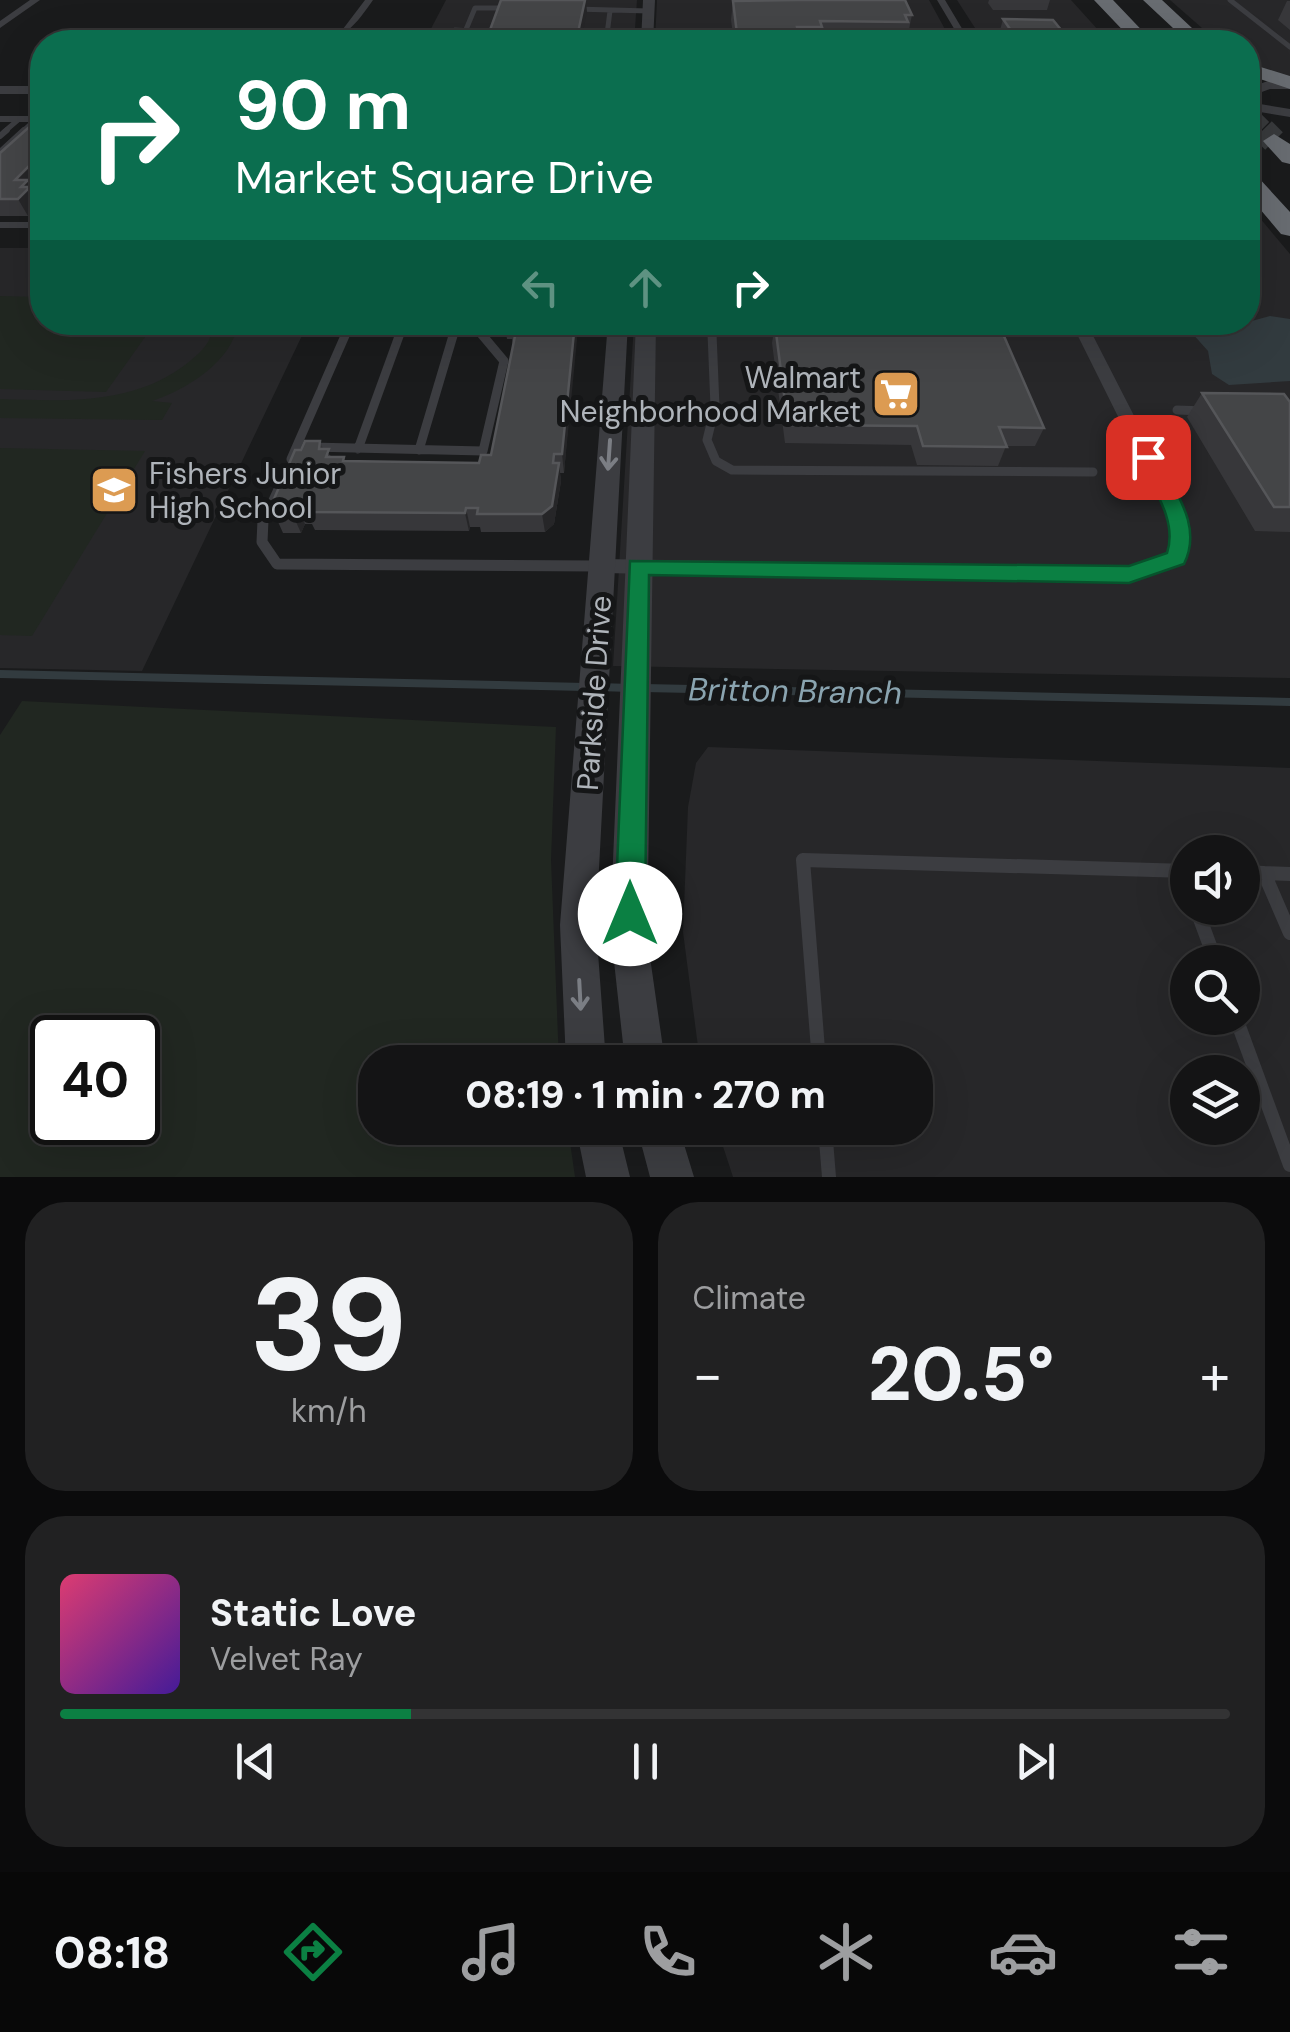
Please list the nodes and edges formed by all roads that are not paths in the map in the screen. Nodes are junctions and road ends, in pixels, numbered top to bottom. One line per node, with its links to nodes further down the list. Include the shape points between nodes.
1 (36, 0): 13 (street)
2 (369, 0): 14 (street)
3 (940, 0): 17 (street)
4 (1081, 0): 18 (highway)
5 (1103, 0): 19 (highway)
6 (1130, 0): 20 (highway)
7 (1152, 0): 21 (highway)
8 (1230, 0): 22 (lane)
9 (649, 6): 12 (lane)
10 (515, 8): 15 (lane, via 475,8)
11 (575, 9): 12 (lane)
12 (610, 11): 16 (lane)
13 (0, 25)
14 (346, 30)
15 (466, 30)
16 (608, 30)
17 (959, 30)
18 (1107, 30)
19 (1132, 30)
20 (1161, 30)
21 (1185, 30)
22 (1290, 47)
23 (1260, 73): 24 (highway)
24 (1290, 84): 27 (street, via 1268,85)
25 (0, 90): 26 (street)
26 (30, 90)
27 (1260, 93)
28 (1260, 105): 29 (street)
29 (1290, 113)
30 (0, 119): 31 (street)
31 (19, 119): 32 (street); 34 (lane)
32 (30, 119)
33 (30, 127): 35 (lane)
34 (0, 136)
35 (0, 152)
36 (1260, 175): 38 (highway)
37 (1260, 182): 41 (highway)
38 (1290, 194)
39 (0, 225): 40 (lane)
40 (30, 226)
41 (1290, 228)
42 (347, 335): 52 (lane)
43 (399, 335): 53 (lane)
44 (453, 335): 54 (lane)
45 (482, 335): 54 (lane, via 504,361 482,451)
46 (617, 335): 56 (street, Parkside Drive, one-way to 56)
47 (646, 335): 57 (street, Parkside Drive)
48 (712, 335): 55 (lane, via 714,407 706,440 716,461 732,470)
49 (1085, 335): 57 (street, via 1181,525 1176,558 1129,574)
50 (1176, 410): 51 (lane)
51 (1211, 411)
52 (297, 447): 53 (lane); 56 (lane, via 258,534 261,550 277,564)
53 (358, 448): 54 (lane)
54 (419, 450)
55 (1093, 472)
56 (602, 566): 57 (street); 64 (street, Parkside Drive, one-way to 64, via 578,924)
57 (638, 566): 65 (street, Parkside Drive, via 630,943)
58 (1170, 870): 66 (lane, via 802,860)
59 (1260, 873): 60 (lane)
60 (1264, 873): 61 (lane); 62 (lane)
61 (1290, 874)
62 (1290, 933)
63 (1242, 1035): 70 (lane)
64 (585, 1045)
65 (642, 1045)
66 (818, 1045)
67 (601, 1145): 71 (street)
68 (663, 1145): 72 (street)
69 (826, 1145): 73 (lane)
70 (1290, 1164)
71 (608, 1177)
72 (672, 1177)
73 (829, 1177)

